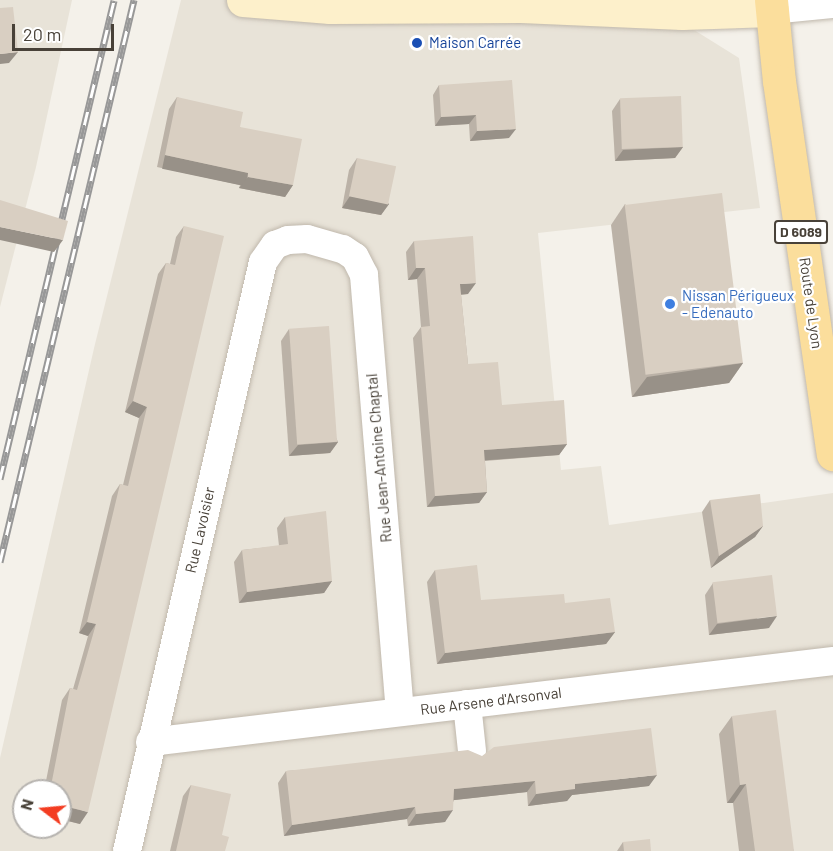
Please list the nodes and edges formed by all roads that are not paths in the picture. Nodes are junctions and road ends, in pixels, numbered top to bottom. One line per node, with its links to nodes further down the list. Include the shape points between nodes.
1 (243, 0): 5 (main road, via 341,7)
2 (580, 0): 5 (main road)
3 (770, 3): 4 (street); 5 (main road, via 682,13); 7 (main road, Route de Lyon / D 6089)
4 (833, 4)
5 (521, 6)
6 (307, 239): 10 (street, Rue Jean-Antoine Chaptal, via 343,249 355,258 364,275); 11 (street, Rue Lavoisier, via 274,245 263,262)
7 (833, 454)
8 (833, 661): 9 (street, Rue Arsene d'Arsonval)
9 (467, 704): 10 (street, Rue Arsene d'Arsonval); 12 (street)
10 (400, 712): 11 (street, Rue Arsene d'Arsonval)
11 (150, 741): 13 (street, Rue Lavoisier)
12 (472, 751)
13 (127, 851)

